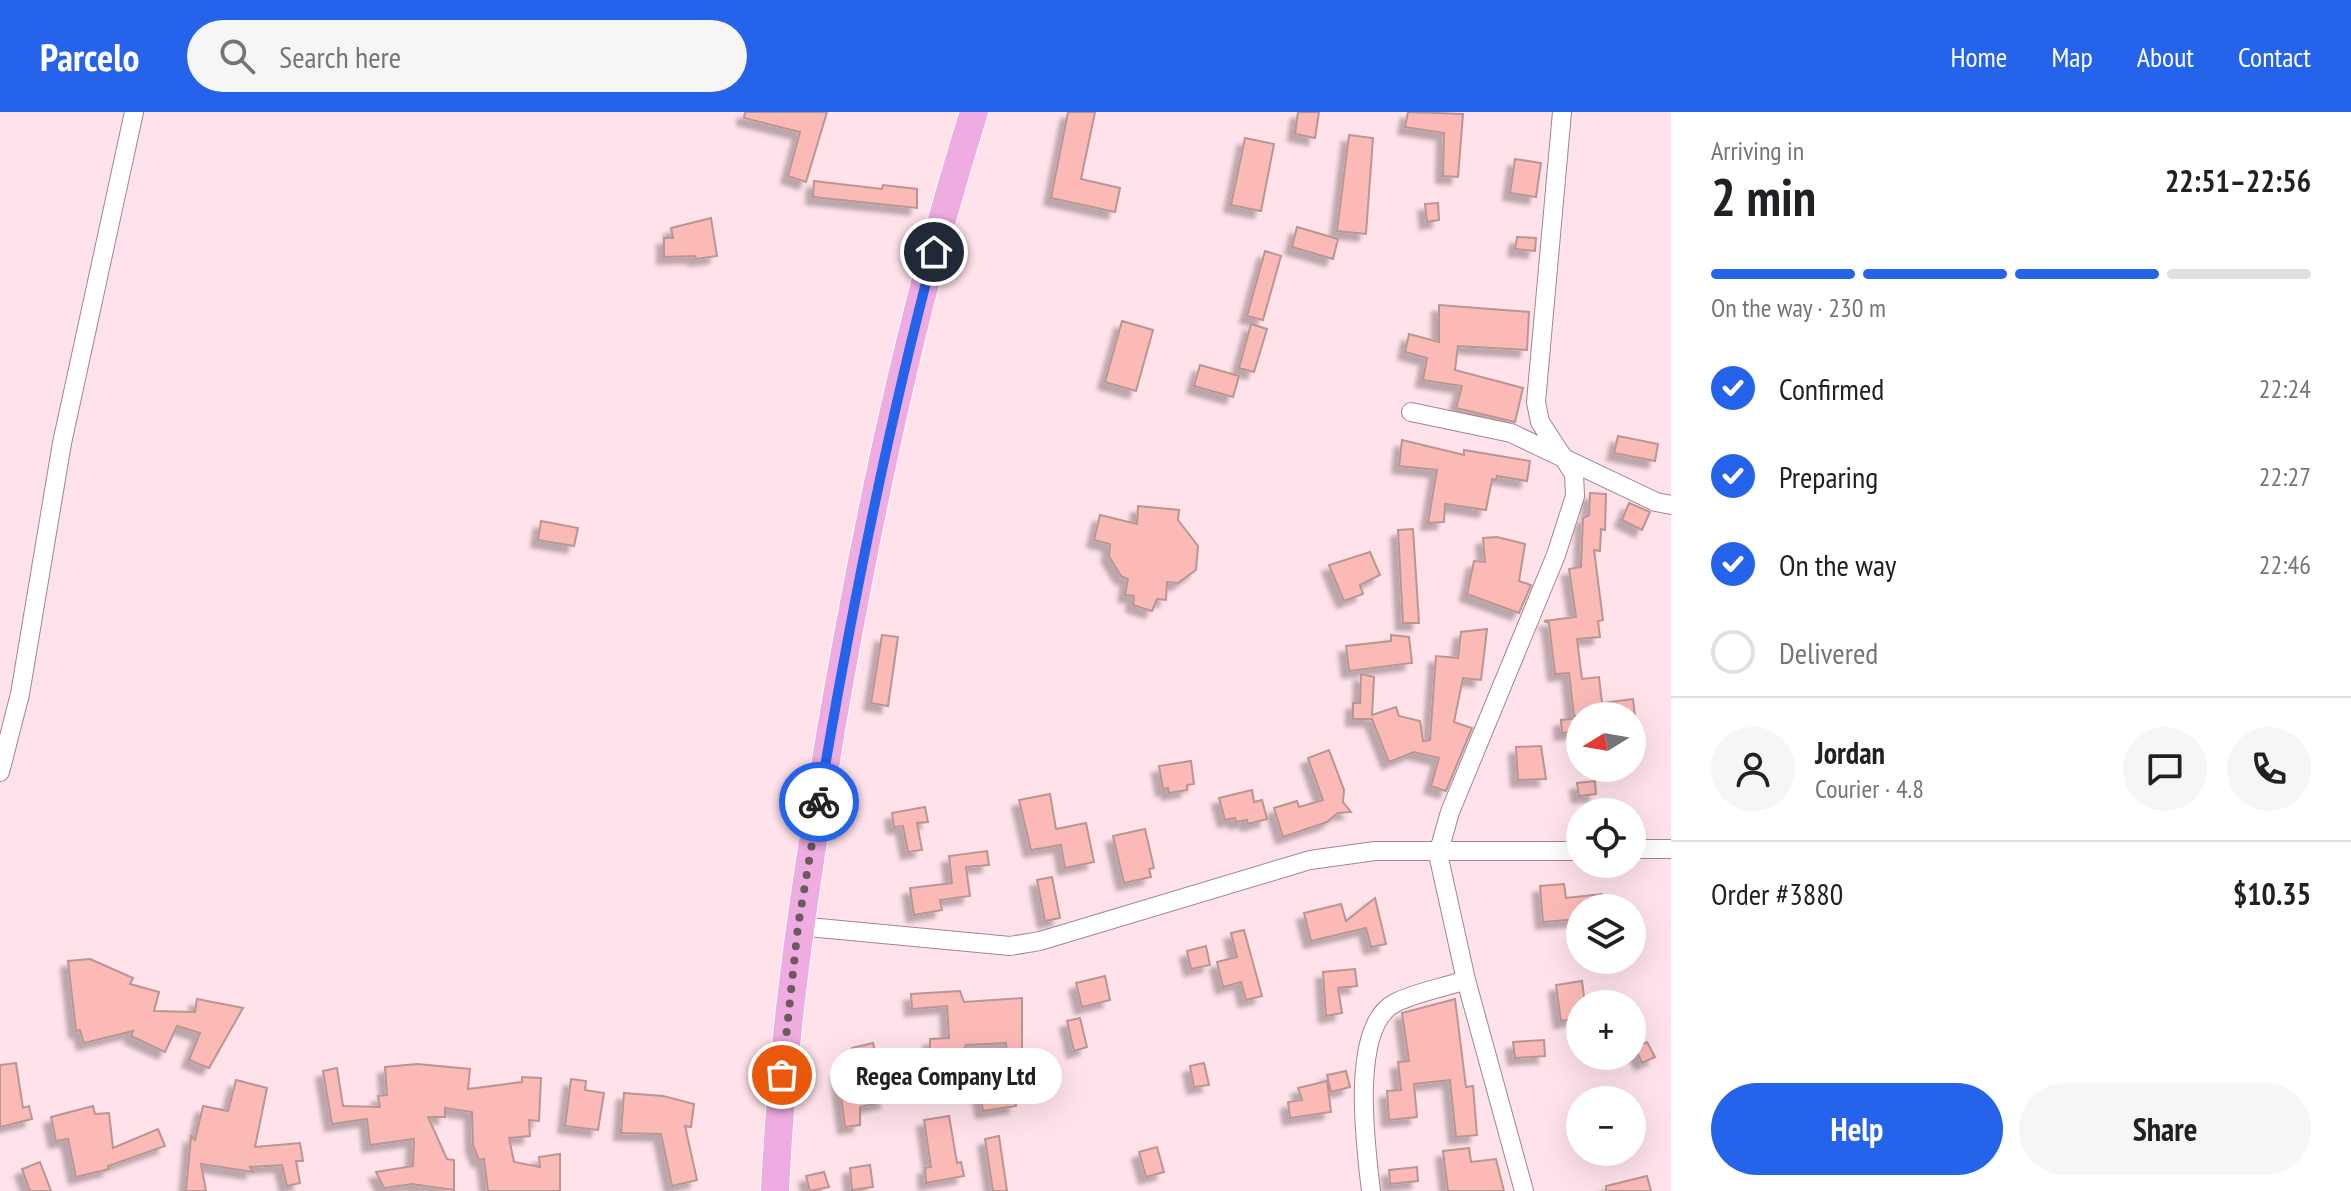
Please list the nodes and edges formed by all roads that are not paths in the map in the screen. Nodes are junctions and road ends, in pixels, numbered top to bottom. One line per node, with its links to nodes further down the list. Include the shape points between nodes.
1 (134, 112): 7 (street, via 62,443 20,694)
2 (974, 112): 12 (main road, via 899,389 853,604)
3 (1562, 112): 5 (street, via 1536,402 1540,422)
4 (1411, 412): 5 (street, via 1511,433)
5 (1567, 459): 6 (street); 11 (street, via 1574,474 1570,515 1450,812)
6 (1671, 505)
7 (0, 772)
8 (1646, 849): 9 (street)
9 (1671, 849)
10 (1566, 851): 11 (street)
11 (1438, 854): 12 (street, via 1375,851 1310,860 1010,946); 13 (street)
12 (798, 926): 14 (main road)
13 (1466, 980): 15 (street, via 1394,1003 1376,1020 1367,1049 1365,1139); 16 (street)
14 (775, 1191)
15 (1371, 1191)
16 (1524, 1191)

